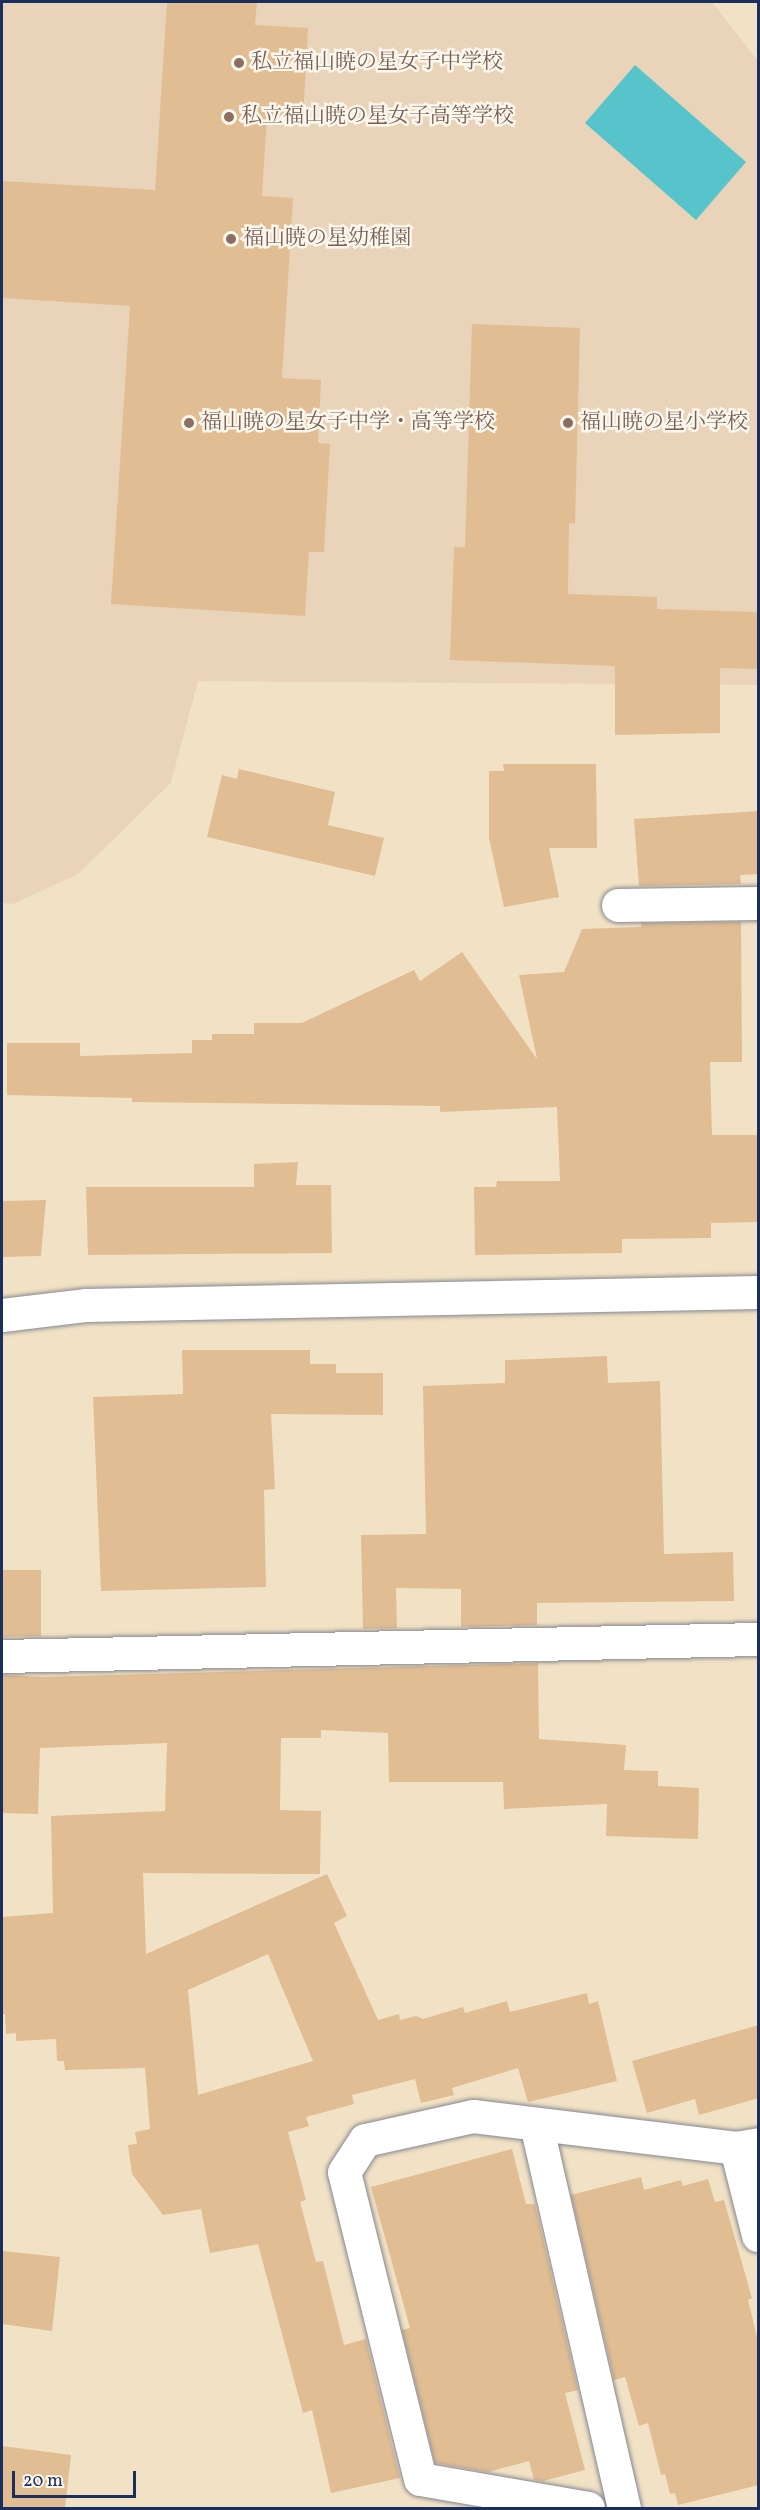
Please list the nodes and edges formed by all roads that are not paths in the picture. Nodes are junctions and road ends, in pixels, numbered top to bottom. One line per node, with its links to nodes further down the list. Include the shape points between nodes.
1 (759, 903): 2 (street)
2 (618, 905)
3 (759, 1292): 4 (street, via 86,1305)
4 (2, 1315)
5 (759, 1639): 6 (street)
6 (2, 1656)
7 (536, 2124): 8 (street); 10 (street, via 473,2116 365,2140 344,2172 420,2479); 11 (street)
8 (747, 2146): 9 (street)
9 (759, 2235)
10 (588, 2508)
11 (624, 2508)

